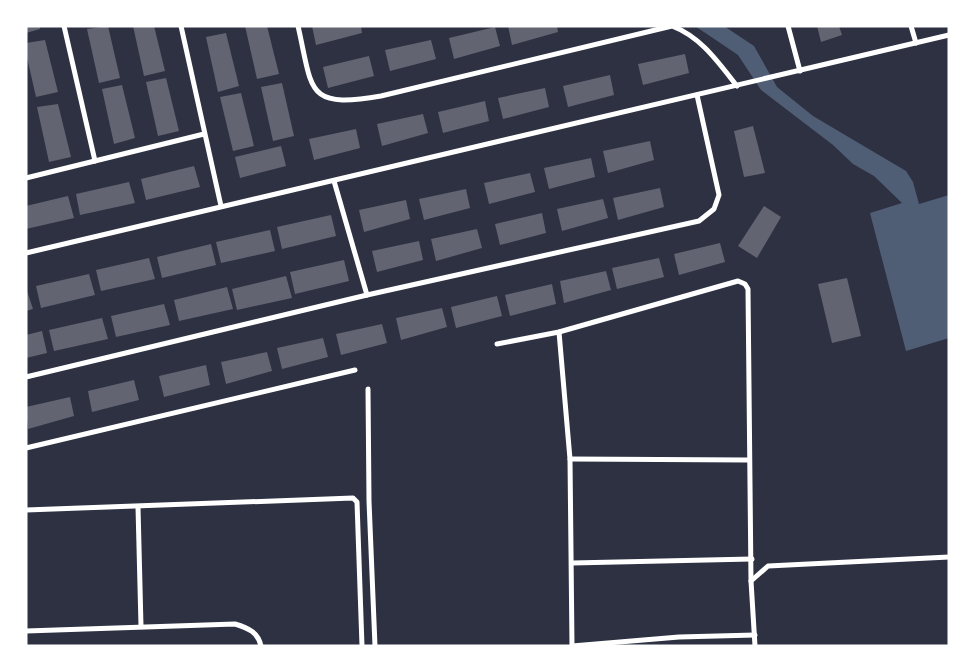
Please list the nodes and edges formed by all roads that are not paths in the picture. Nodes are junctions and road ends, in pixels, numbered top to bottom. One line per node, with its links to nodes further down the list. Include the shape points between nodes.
1 (64, 26): 14 (street)
2 (187, 26): 7 (street)
3 (298, 26): 4 (street, via 312,87 328,100 354,101)
4 (671, 26): 11 (street, via 686,32 708,50)
5 (788, 26): 10 (street)
6 (911, 26): 9 (street)
7 (181, 27): 13 (street)
8 (949, 36): 9 (street)
9 (916, 43): 10 (street)
10 (800, 70): 11 (street)
11 (737, 86): 12 (street)
12 (697, 95): 16 (street); 19 (street, via 719,195 707,217)
13 (204, 134): 14 (street); 17 (street)
14 (95, 161): 15 (street)
15 (26, 178)
16 (334, 181): 17 (street); 19 (street)
17 (221, 206): 18 (street)
18 (26, 253)
19 (366, 295): 23 (street)
20 (559, 332): 21 (street); 26 (street); 27 (street, via 738,281 745,284 748,290)
21 (497, 344)
22 (356, 370): 25 (street)
23 (26, 377)
24 (368, 389): 40 (street)
25 (26, 448)
26 (570, 459): 27 (street); 32 (street)
27 (748, 460): 31 (street)
28 (138, 507): 29 (street); 34 (street); 39 (street, via 353,498 357,502)
29 (26, 510)
30 (949, 557): 33 (street, via 768,566)
31 (752, 560): 32 (street); 33 (street)
32 (572, 563): 41 (street)
33 (751, 581): 36 (street)
34 (141, 626): 35 (street); 38 (street, via 235,624 248,628 259,637)
35 (26, 631)
36 (755, 635): 37 (street); 42 (street)
37 (622, 643): 41 (street)
38 (261, 646)
39 (362, 646)
40 (375, 646)
41 (572, 646)
42 (755, 646)

